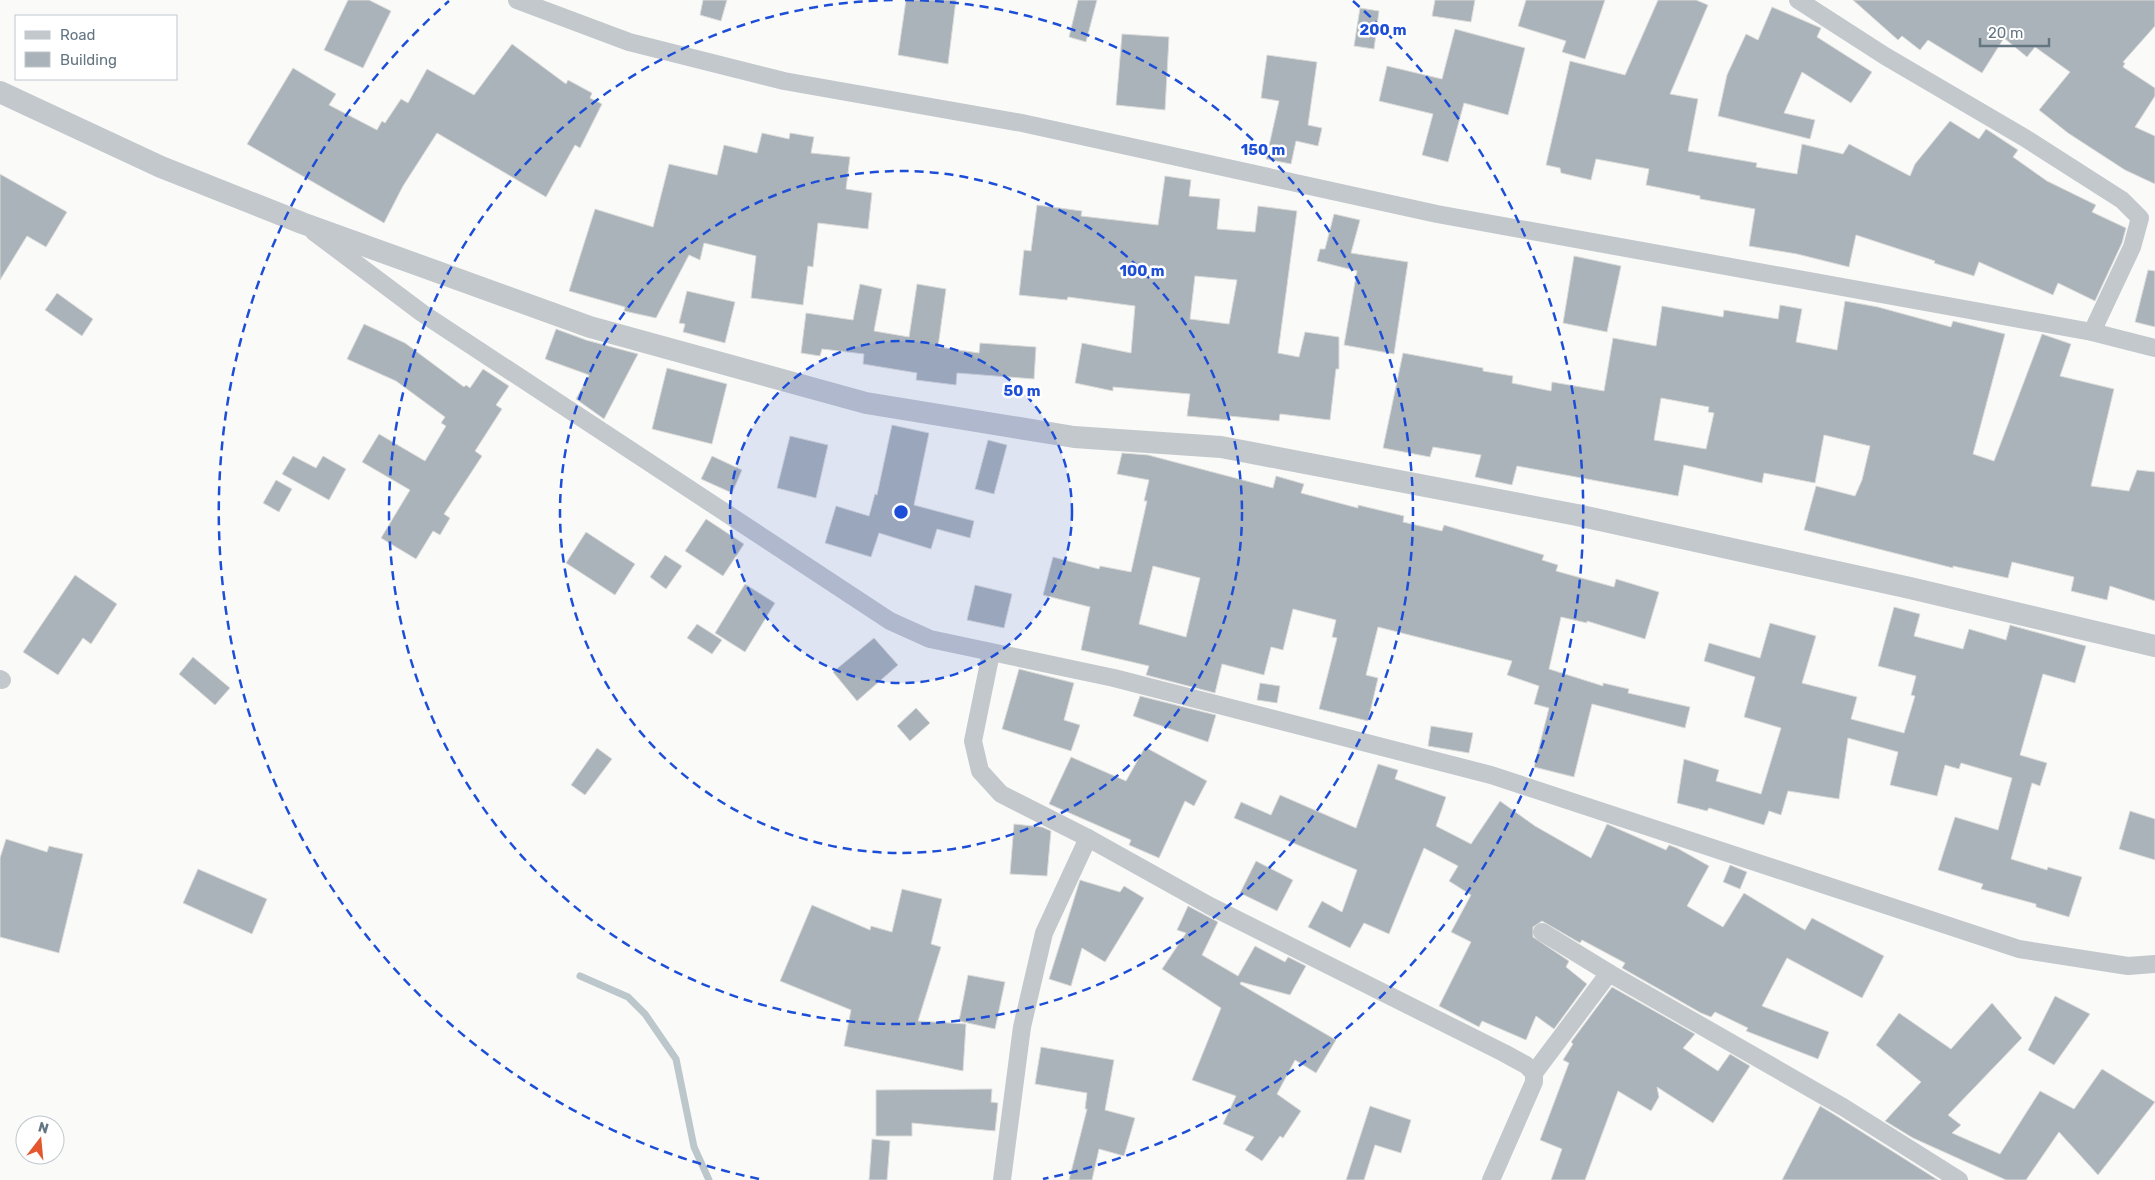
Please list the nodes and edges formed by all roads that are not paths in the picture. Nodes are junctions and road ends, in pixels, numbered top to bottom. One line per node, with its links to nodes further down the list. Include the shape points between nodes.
1 (517, 0): 5 (street, via 629,42 784,81 1022,123 1437,214)
2 (1798, 0): 5 (street, via 1885,56 2025,138 2122,200 2140,218 2132,247)
3 (0, 92): 4 (street, via 161,167)
4 (302, 223): 7 (street, via 590,327 866,403 1074,436 1222,447 1586,518 1910,588); 8 (street, via 422,313 890,621 930,639)
5 (2092, 332): 6 (street)
6 (2155, 348)
7 (2155, 646)
8 (991, 653): 9 (street, via 974,741 980,771 1001,794); 11 (street, via 1114,678 1492,775 2020,950 2128,966)
9 (1088, 838): 13 (street, via 1210,906 1504,1053); 14 (street, via 1044,932 1022,1027)
10 (1542, 932): 12 (street)
11 (2155, 964)
12 (1609, 973): 13 (street); 16 (street, via 1843,1108)
13 (1534, 1073): 15 (street, via 1534,1082)
14 (1002, 1180)
15 (1491, 1180)
16 (1959, 1180)

